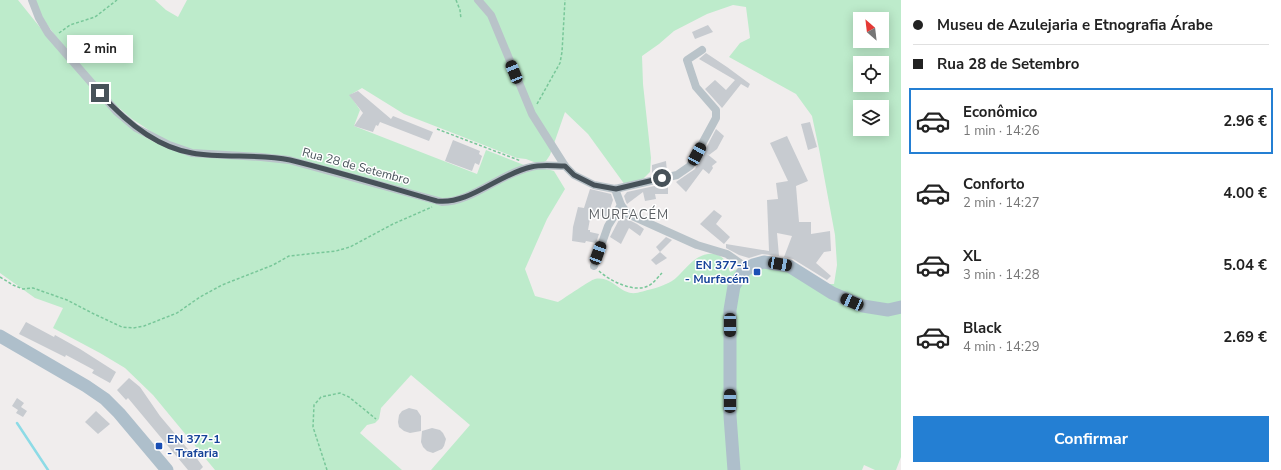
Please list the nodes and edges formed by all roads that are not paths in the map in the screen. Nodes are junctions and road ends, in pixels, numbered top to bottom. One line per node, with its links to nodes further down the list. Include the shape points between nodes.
1 (32, 0): 4 (street, Rua 28 de Setembro, via 39,18 53,39 118,112 136,128 169,145 192,153 289,160 442,202 460,200 532,166)
2 (478, 0): 4 (street, via 491,15 532,114)
3 (702, 50): 5 (street, via 687,60 696,87 716,110 716,118 690,166 678,175)
4 (565, 166): 5 (street, via 574,175 594,185)
5 (616, 189): 6 (street)
6 (621, 205): 7 (street, via 608,226); 8 (street, via 628,214 697,245 726,254)
7 (594, 266)
8 (748, 268): 9 (main road, via 764,262 789,266 832,293 862,306 888,310); 12 (main road, via 740,275 734,286 730,310 730,416)
9 (901, 308)
10 (0, 336): 11 (main road, via 105,399)
11 (167, 470)
12 (734, 470)

